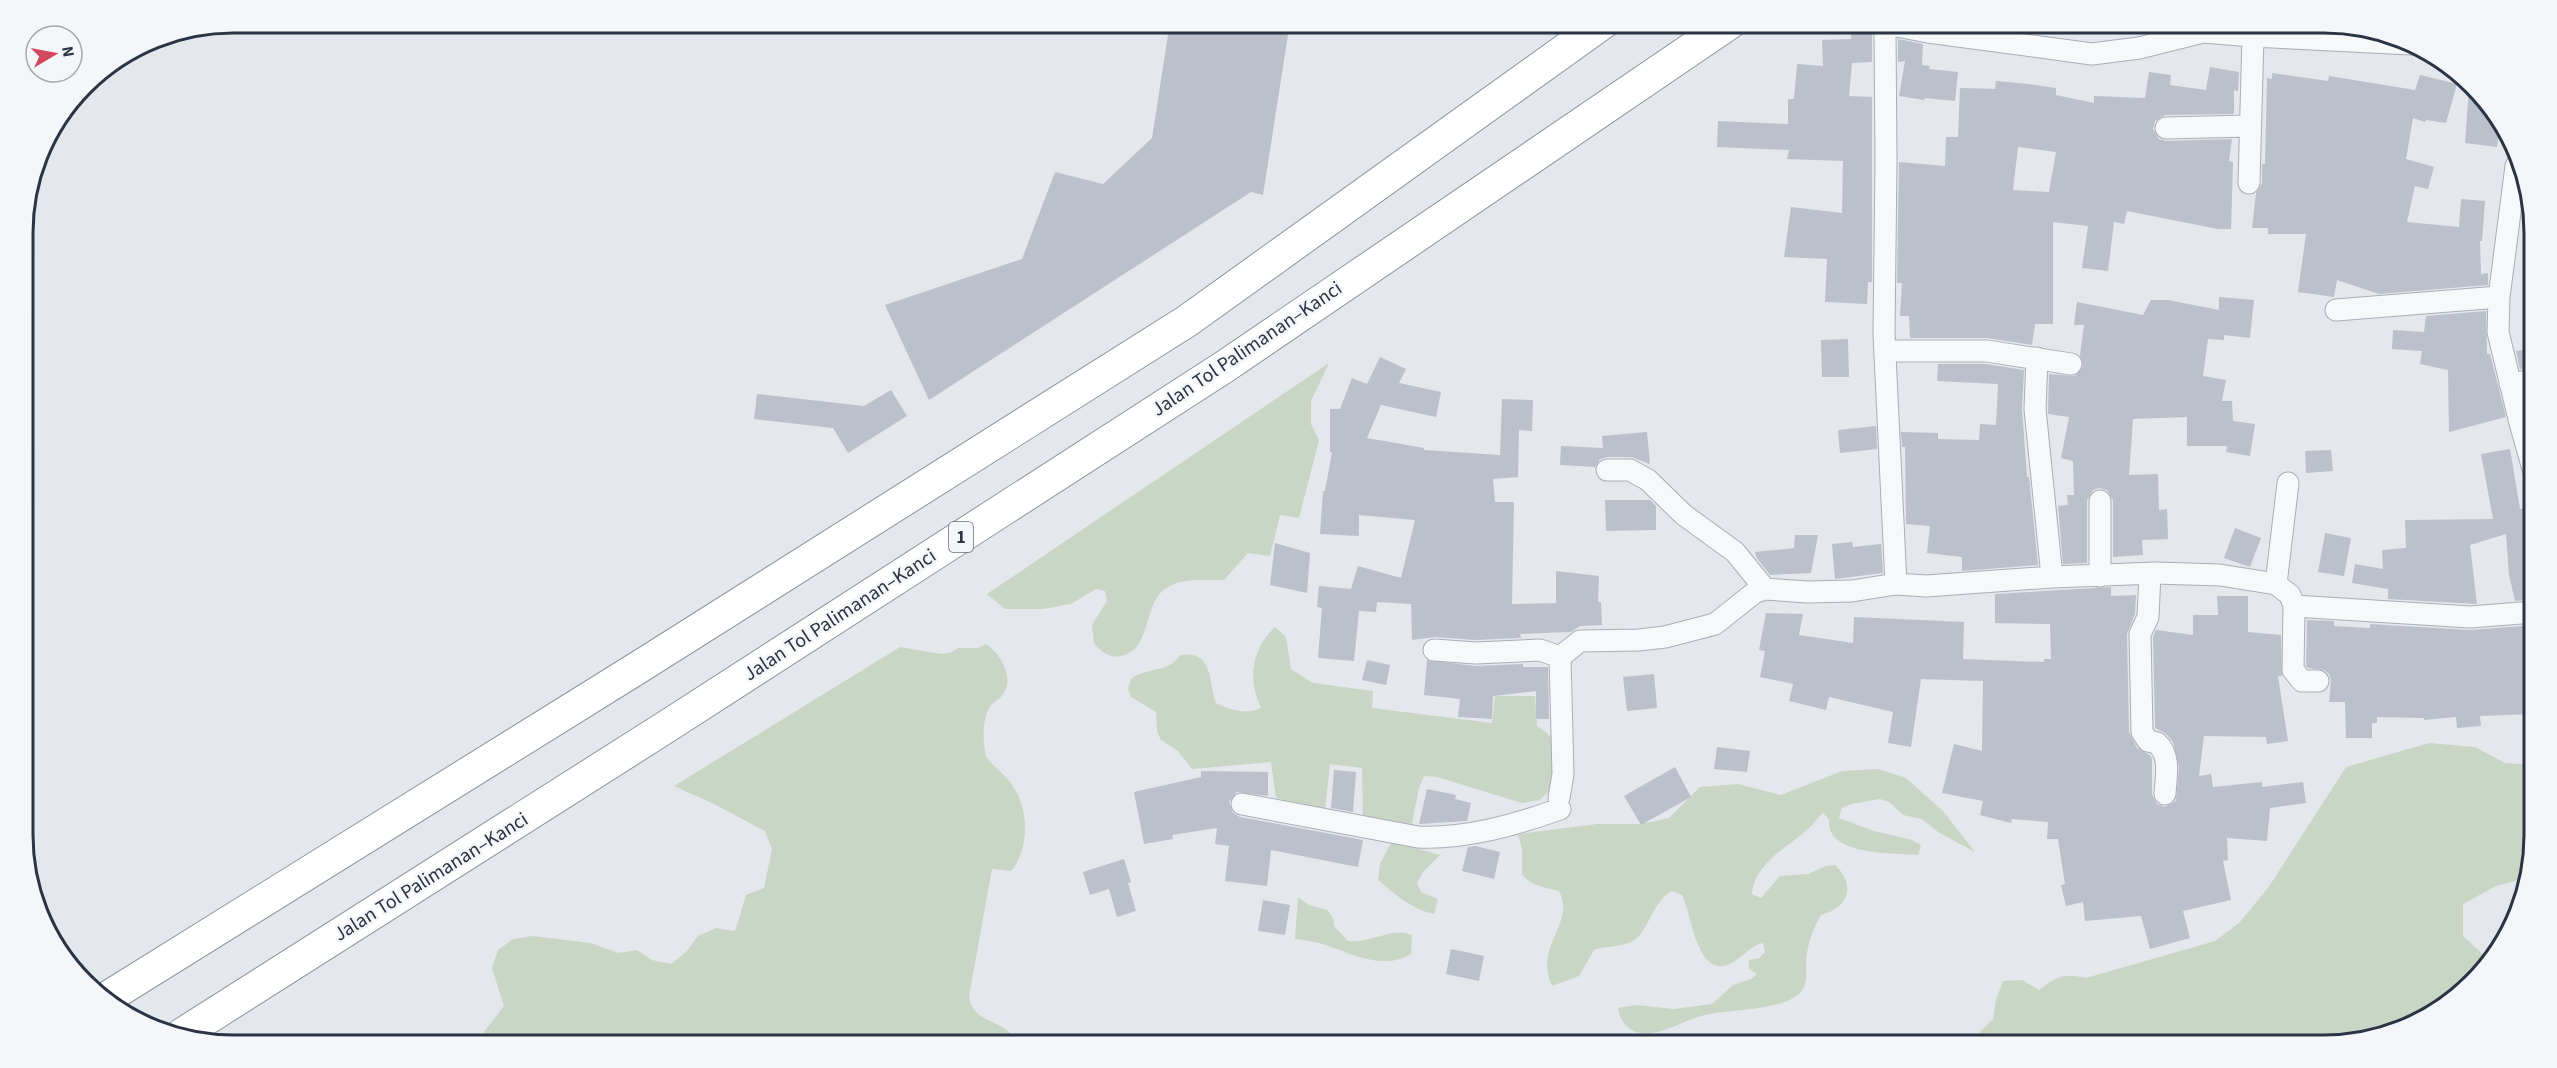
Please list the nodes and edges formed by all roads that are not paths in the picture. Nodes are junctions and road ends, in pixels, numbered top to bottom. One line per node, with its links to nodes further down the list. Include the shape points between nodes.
1 (1589, 33): 37 (highway, via 1187,321)
2 (1715, 33): 38 (highway, Jalan Tol Palimanan–Kanci / 1, via 1224,367)
3 (1885, 33): 15 (street)
4 (1935, 33): 5 (street, via 2092,54 2139,48)
5 (2199, 33)
6 (2216, 33): 7 (street)
7 (2253, 36): 8 (street); 9 (street)
8 (2383, 43)
9 (2249, 126): 10 (street); 12 (street)
10 (2166, 128)
11 (2515, 175): 13 (street)
12 (2249, 183)
13 (2499, 297): 14 (street); 19 (street, via 2498,332)
14 (2336, 310)
15 (1885, 351): 16 (street, via 1987,351); 27 (street)
16 (2037, 358): 17 (street); 26 (street, via 2035,409)
17 (2071, 363)
18 (2524, 382): 19 (street)
19 (2510, 384): 20 (street)
20 (2524, 434)
21 (1607, 470): 29 (street, via 1630,470 1648,480 1676,508 1735,552)
22 (2288, 483): 28 (street)
23 (2100, 501): 25 (street)
24 (2150, 573): 25 (street); 28 (street, via 2220,575); 35 (street, via 2148,617 2140,634 2142,732 2164,751)
25 (2100, 576): 26 (street)
26 (2052, 577): 27 (street, via 1926,586)
27 (1896, 584): 29 (street, via 1852,591)
28 (2276, 584): 30 (street, via 2290,595)
29 (1765, 589): 33 (street, via 1754,593 1715,624 1656,638 1580,641)
30 (2294, 606): 31 (street, via 2470,617); 34 (street, via 2293,670 2302,681)
31 (2524, 613)
32 (1434, 651): 33 (street, via 1539,650)
33 (1560, 657): 36 (street, via 1563,774 1559,803 1522,822 1442,838 1418,837)
34 (2318, 681)
35 (2164, 794)
36 (1242, 804)
37 (112, 995)
38 (189, 1030)

